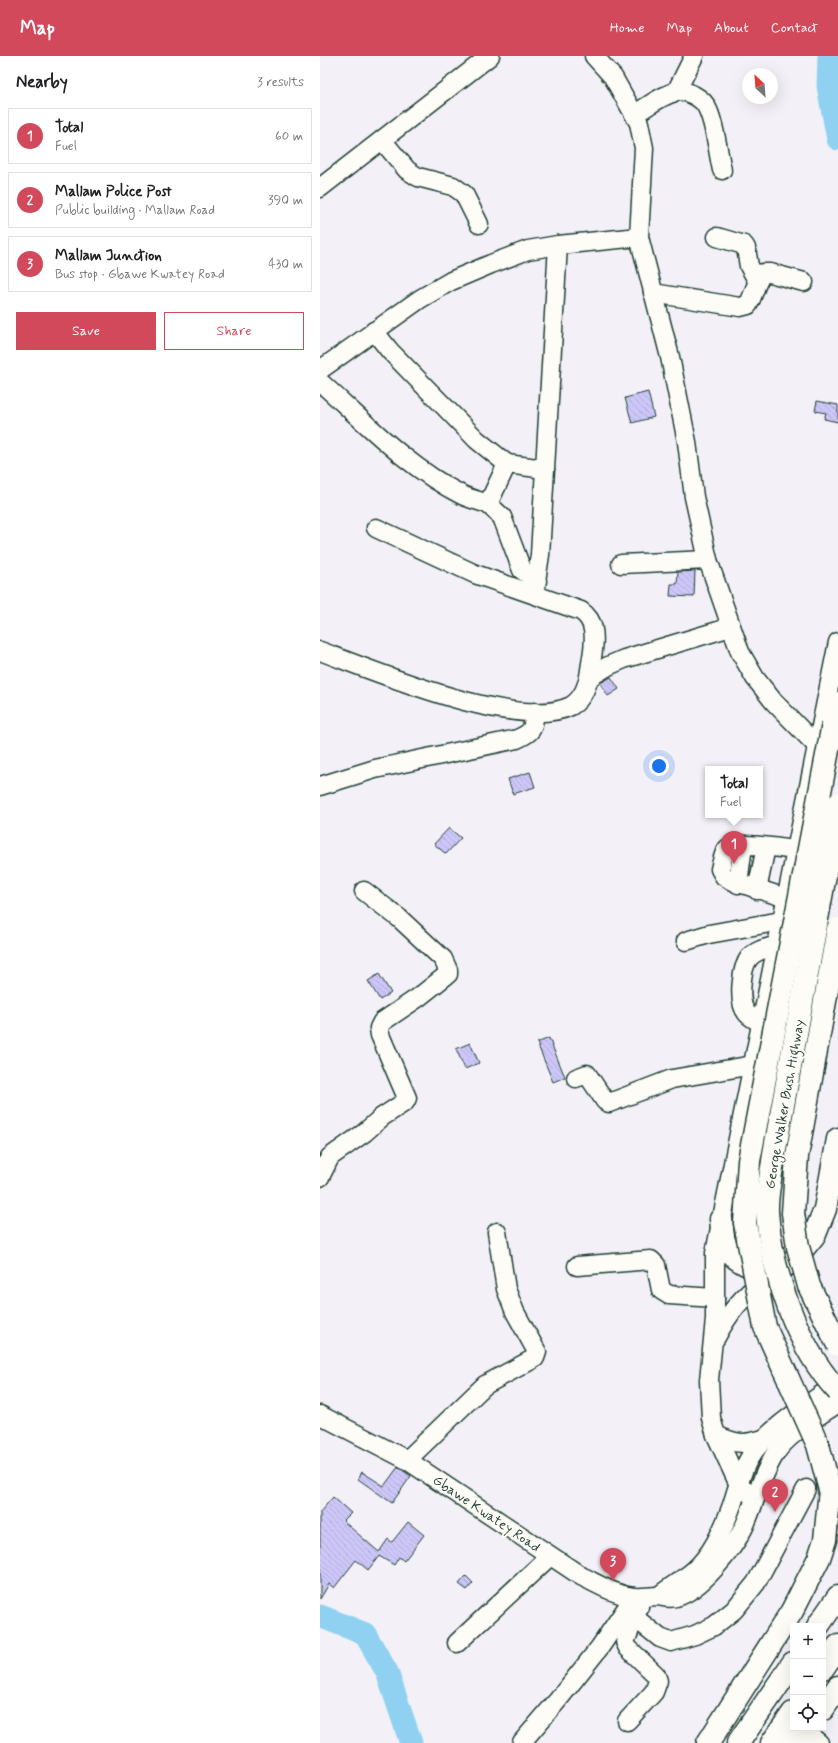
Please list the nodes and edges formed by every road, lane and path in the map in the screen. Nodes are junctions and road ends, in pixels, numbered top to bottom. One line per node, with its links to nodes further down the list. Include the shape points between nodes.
1 (490, 56): 6 (street)
2 (594, 56): 5 (street, via 613,77)
3 (694, 56): 4 (street)
4 (676, 92): 5 (street); 7 (street, via 688,92 708,108)
5 (634, 114): 10 (street, via 639,123 644,148)
6 (382, 140): 8 (street); 9 (street, via 407,170 418,177 453,186 464,194)
7 (722, 170)
8 (320, 188)
9 (479, 224)
10 (639, 237): 12 (street); 15 (street)
11 (717, 237): 13 (street, via 744,245 748,266)
12 (558, 245): 16 (street, via 528,250 451,281); 20 (street)
13 (757, 280): 14 (street, via 763,273 770,273); 15 (street, via 748,305 740,307)
14 (804, 282)
15 (654, 293): 23 (street, via 680,403 694,497)
16 (374, 331): 17 (street); 19 (street, via 390,351 477,440)
17 (320, 370)
18 (320, 382): 21 (street, via 406,458 437,481 464,496)
19 (507, 464): 20 (street); 21 (street)
20 (545, 469): 25 (street)
21 (488, 504): 25 (street, via 502,517 522,570)
22 (376, 528): 25 (street, via 475,574)
23 (708, 560): 24 (street); 26 (street)
24 (621, 564)
25 (535, 588): 29 (street, via 581,610 590,619 594,631)
26 (731, 627): 29 (street, via 624,659); 32 (street, via 740,652 756,678 774,702)
27 (838, 642): 32 (street)
28 (320, 652): 31 (street, via 430,691 479,705)
29 (590, 677): 31 (street, via 583,694 572,705 558,710)
30 (838, 703): 78 (highway, bridge, via 749,1161 745,1223 765,1326 818,1446 826,1472 830,1490 828,1522 819,1558 792,1611)
31 (535, 712): 33 (street, via 533,727 528,734 517,739 374,769)
32 (816, 746): 36 (street)
33 (320, 786)
34 (838, 804): 57 (highway, George Walker Bush Highway, bridge, via 774,1154 767,1210 773,1258 783,1293 804,1341 829,1381)
35 (766, 847): 36 (street); 37 (street); 37 (street, via 744,845 738,884)
36 (795, 850): 39 (street)
37 (757, 890): 39 (street)
38 (364, 891): 48 (street, via 399,918 443,959 448,974 382,1022 379,1028 408,1098 330,1157)
39 (786, 898): 40 (street)
40 (781, 921): 42 (street, via 709,934); 43 (street)
41 (838, 929): 55 (highway, George Walker Bush Highway, bridge, via 797,1156 793,1213 798,1247 809,1286)
42 (686, 942)
43 (777, 945): 44 (street); 44 (street, via 759,951 748,959 742,979 742,1005 746,1014)
44 (761, 1023): 45 (street)
45 (752, 1065): 46 (street, via 672,1079 609,1102 605,1101 587,1074); 49 (street)
46 (576, 1078)
47 (838, 1139): 52 (highway, via 825,1209 815,1234 793,1262)
48 (320, 1177)
49 (721, 1219): 52 (highway, via 724,1241 731,1255 755,1269); 53 (street, via 715,1253)
50 (497, 1232): 62 (street, via 506,1289 515,1312 537,1352 535,1358 485,1385)
51 (577, 1266): 53 (street, via 651,1260 656,1265 663,1293)
52 (772, 1274): 54 (street, via 736,1304)
53 (715, 1298): 54 (street)
54 (712, 1345): 60 (street, via 708,1391)
55 (838, 1346)
56 (838, 1383): 61 (street)
57 (838, 1390)
58 (838, 1403): 65 (street, Gbawe Kwatey Road, via 794,1434 775,1453)
59 (320, 1415): 62 (street, Gbawe Kwatey Road)
60 (716, 1435): 61 (street, via 742,1444); 63 (street)
61 (766, 1438): 63 (street, via 750,1457)
62 (407, 1460): 66 (street, Gbawe Kwatey Road)
63 (739, 1485): 65 (street); 67 (street, via 724,1527 704,1560 692,1572)
64 (806, 1489): 69 (street, via 756,1583 734,1610 714,1626 671,1642 660,1638)
65 (755, 1498): 67 (street, Gbawe Kwatey Road, via 744,1527 720,1563 699,1583 677,1597)
66 (550, 1556): 67 (street, Gbawe Kwatey Road, via 581,1576 612,1591); 71 (street)
67 (644, 1597): 69 (street); 77 (street)
68 (838, 1597): 70 (highway)
69 (634, 1617): 76 (street, via 626,1642 628,1648 656,1675 658,1681 654,1692)
70 (820, 1623)
71 (457, 1643)
72 (838, 1646): 73 (highway)
73 (826, 1664)
74 (790, 1667): 79 (highway)
75 (790, 1717): 80 (highway)
76 (627, 1721)
77 (522, 1742)
78 (708, 1743)
79 (738, 1743)
80 (772, 1743)

